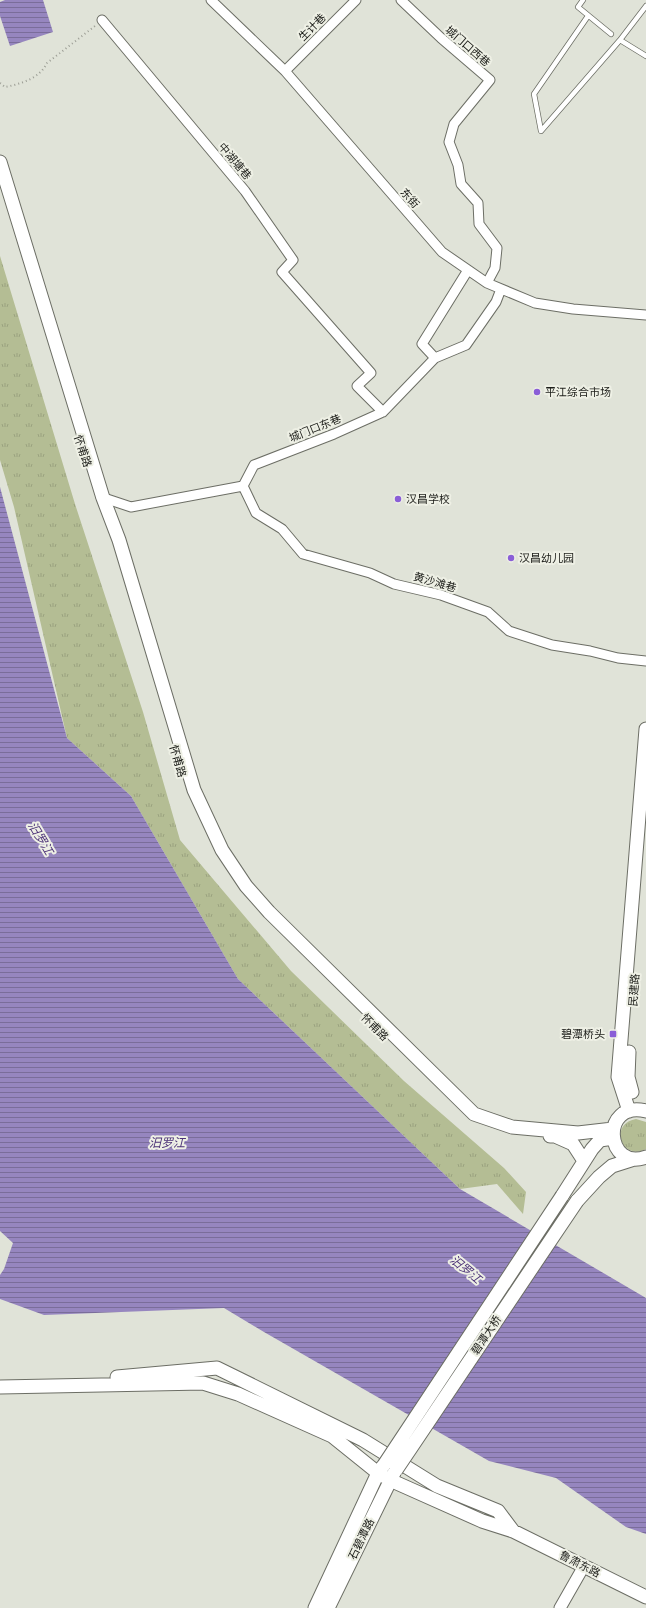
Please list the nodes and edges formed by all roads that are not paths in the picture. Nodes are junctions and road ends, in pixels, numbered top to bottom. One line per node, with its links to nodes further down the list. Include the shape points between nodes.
1 (211, 0): 11 (street, 东街)
2 (356, 0): 11 (street, 生计巷)
3 (401, 0): 15 (street, 城门口西巷, via 490,80 454,124 449,142 458,165 461,184 478,202 479,224 498,248 495,268)
4 (583, 0): 6 (lane, via 578,7)
5 (646, 6): 9 (lane)
6 (588, 16): 8 (lane); 9 (lane, via 534,94 541,132)
7 (102, 20): 19 (street, 中湖塘巷, via 245,191 293,260 282,272 371,373 357,386)
8 (611, 34)
9 (620, 40): 10 (lane)
10 (646, 56)
11 (285, 71): 14 (street, 东街, via 442,252)
12 (0, 162): 21 (main road)
13 (0, 192): 21 (main road, 怀甫路)
14 (468, 270): 15 (street, 东街); 18 (street, via 422,344)
15 (487, 283): 16 (street, 东街)
16 (501, 289): 17 (street, 东街, via 535,303); 18 (street, 城门口东巷, via 496,302 466,346)
17 (646, 315)
18 (435, 358): 19 (street, 城门口东巷)
19 (383, 412): 20 (street, 城门口东巷, via 254,465)
20 (243, 486): 21 (street, via 131,507); 22 (street, 黄沙滩巷, via 256,513 282,529 303,554 370,573 394,584 441,595 488,612 509,631 552,645)
21 (100, 497): 26 (main road, via 119,540 194,790 222,850 246,886 269,912 474,1114 512,1127 578,1133); 28 (main road, 怀甫路, via 187,791 217,854 237,883 262,914 470,1120 511,1133 555,1136 573,1144)
22 (646, 661)
23 (646, 729): 25 (main road, via 618,1078)
24 (646, 822): 25 (main road, 民建路, via 628,1077)
25 (637, 1110): 26 (main road, via 622,1115 616,1121)
26 (613, 1133): 27 (main road, via 615,1146 620,1152 627,1157); 28 (main road, via 600,1140)
27 (640, 1158): 32 (main road, 碧潭大桥, bridge, via 612,1166 576,1201)
28 (584, 1161): 31 (main road, bridge)
29 (0, 1381): 33 (main road, via 96,1378 217,1368 363,1440 437,1486 498,1511)
30 (0, 1387): 31 (main road, 鲁肃东路, via 203,1383 238,1394 332,1436)
31 (381, 1469): 32 (main road, 鲁肃东路); 36 (main road)
32 (393, 1475): 33 (main road, 鲁肃东路, via 482,1521); 37 (main road, 石碧潭路)
33 (513, 1531): 34 (main road, 鲁肃东路)
34 (584, 1566): 35 (main road, 鲁肃东路); 38 (street)
35 (646, 1597)
36 (315, 1608)
37 (328, 1608)
38 (560, 1608)

